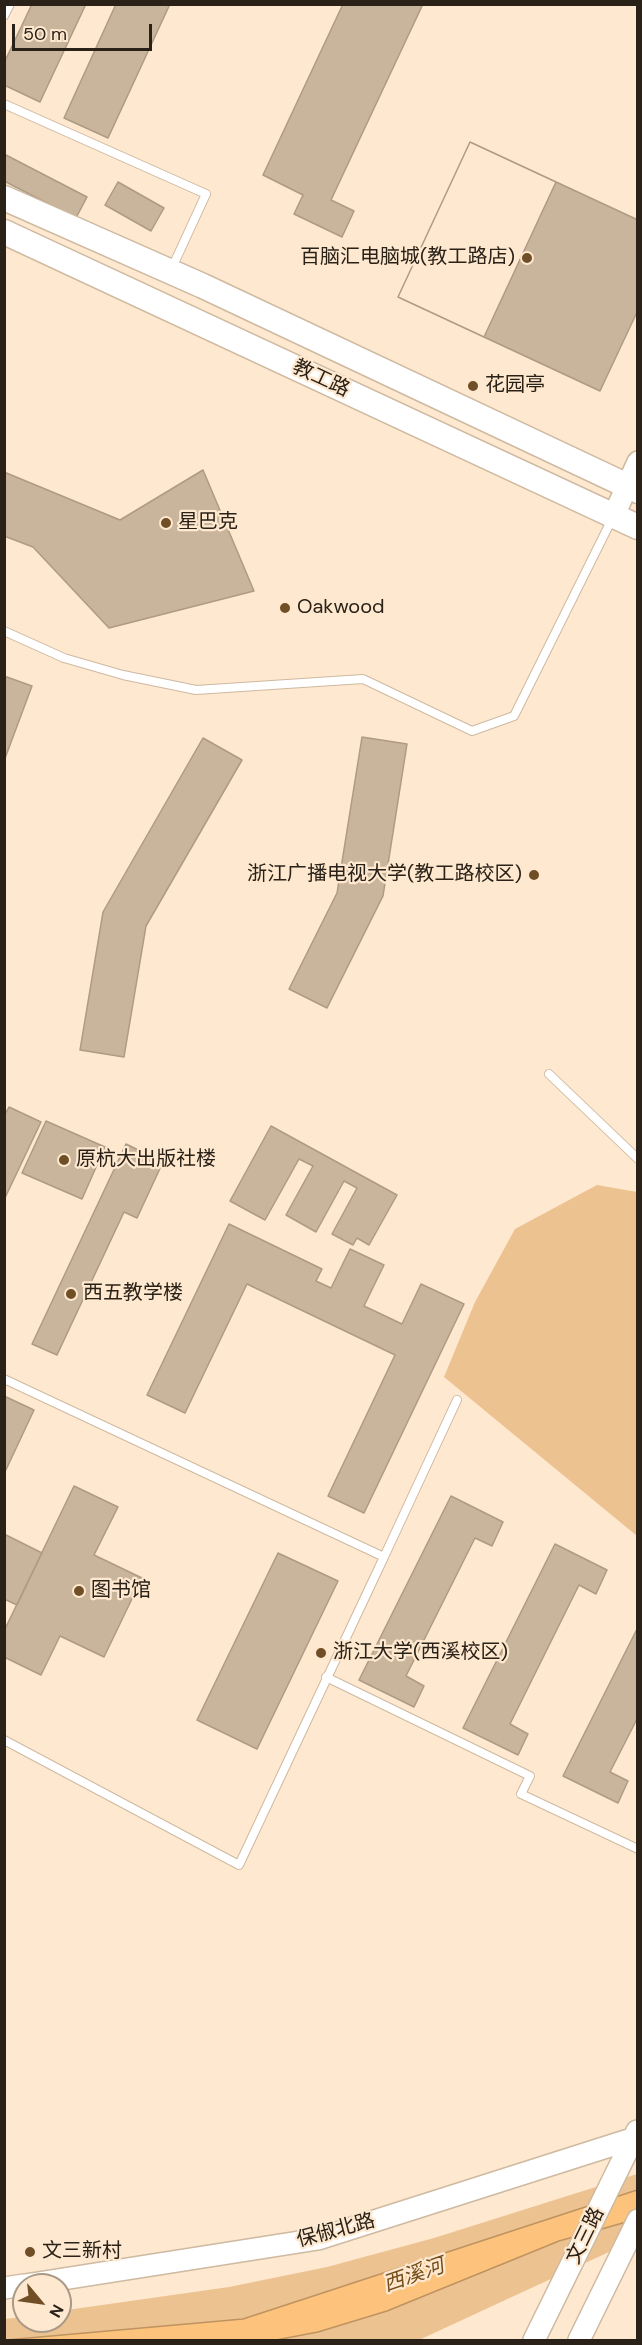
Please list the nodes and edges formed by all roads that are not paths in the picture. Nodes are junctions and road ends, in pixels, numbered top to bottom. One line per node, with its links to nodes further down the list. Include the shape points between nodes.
1 (10, 4): 2 (lane)
2 (4, 16)
3 (4, 104): 6 (lane, via 206,194)
4 (4, 198): 6 (main road, 教工路)
5 (4, 232): 9 (main road, 教工路)
6 (171, 272): 8 (main road, 教工路)
7 (638, 462): 8 (main road)
8 (632, 489): 9 (main road)
9 (614, 515): 10 (main road, 教工路); 11 (lane, via 514,716 472,731 363,679 196,690 64,658)
10 (638, 527)
11 (4, 631)
12 (549, 1074): 13 (lane)
13 (638, 1159)
14 (4, 1379): 16 (lane)
15 (457, 1400): 16 (lane)
16 (384, 1557): 17 (lane)
17 (326, 1677): 18 (lane, via 239,1865); 19 (lane, via 530,1776 521,1794)
18 (4, 1740)
19 (638, 1849)
20 (636, 2135): 22 (main road, 保俶北路, via 318,2239); 23 (main road, 文三路)
21 (638, 2220): 24 (main road, 文三路)
22 (72, 2277)
23 (534, 2340)
24 (579, 2340)

